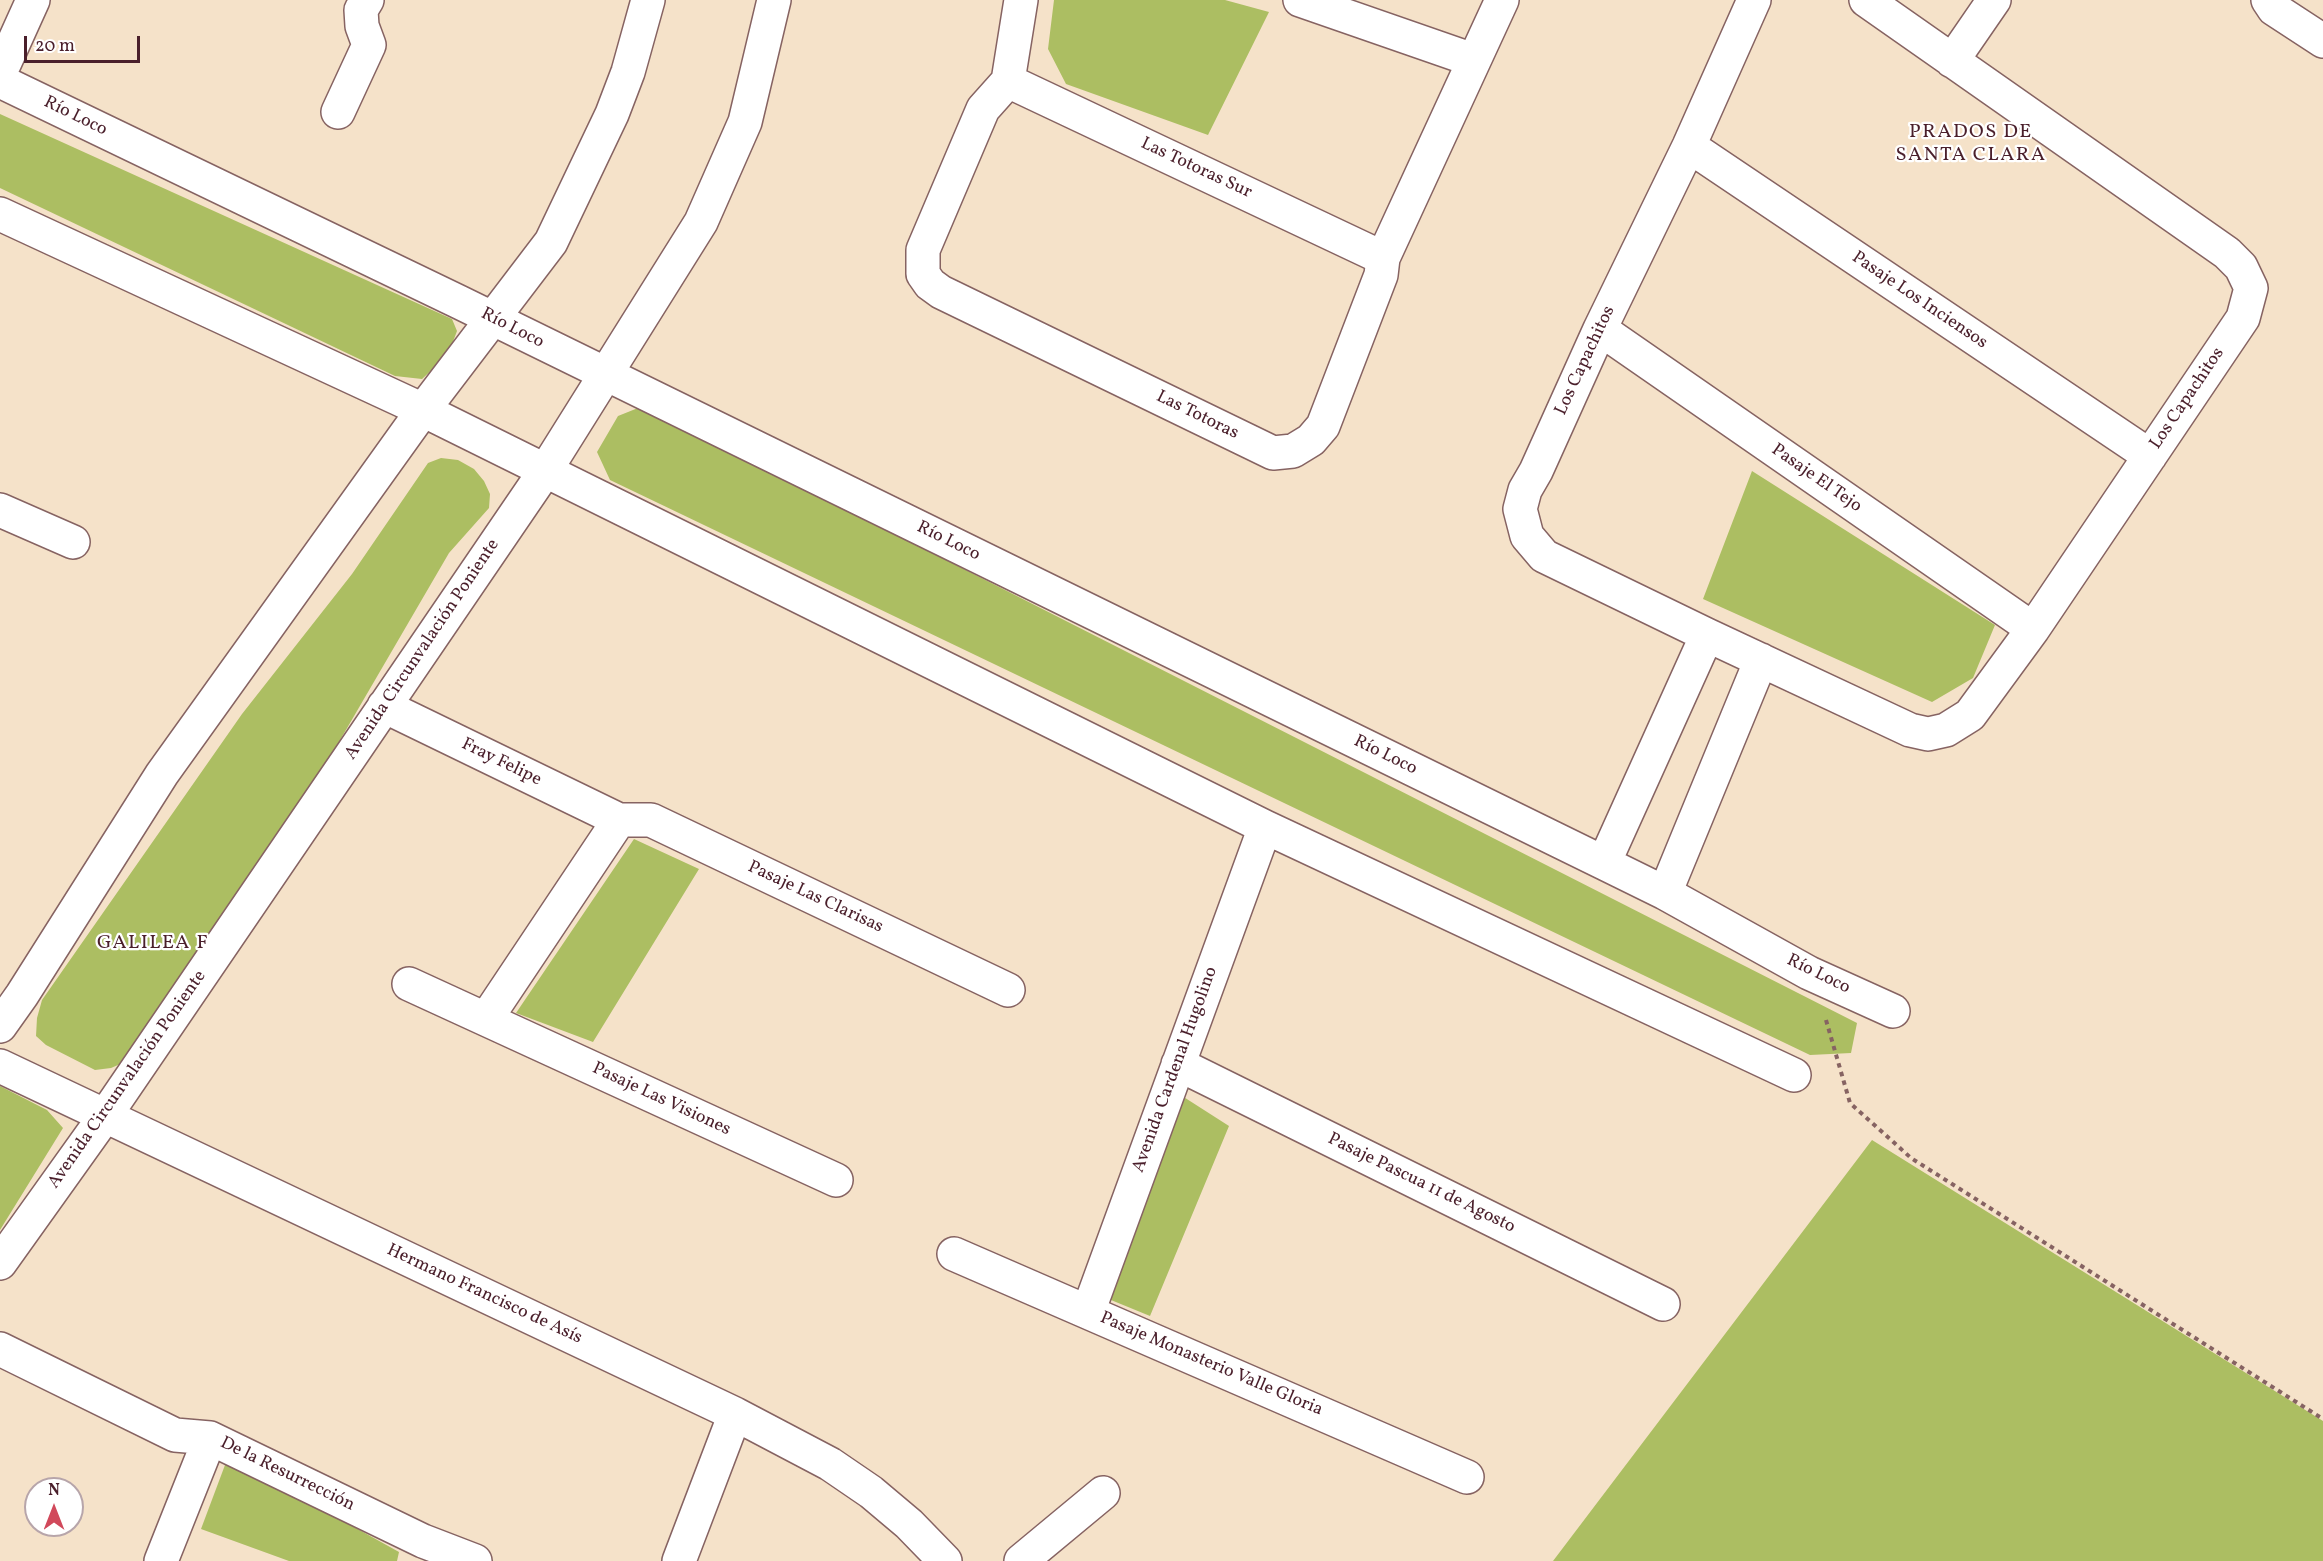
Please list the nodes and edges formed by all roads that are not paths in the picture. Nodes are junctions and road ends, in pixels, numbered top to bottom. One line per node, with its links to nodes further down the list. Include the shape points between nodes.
1 (33, 0): 15 (street)
2 (648, 0): 22 (street, via 628,72 576,195 551,242)
3 (774, 0): 24 (street, Avenida Circunvalación Poniente, via 745,122 701,222)
4 (1021, 0): 17 (street)
5 (1300, 0): 13 (street)
6 (1502, 0): 13 (street, Las Totoras)
7 (1754, 0): 19 (street, Los Capachitos)
8 (1866, 0): 14 (street, Los Capachitos)
9 (1994, 0): 14 (street)
10 (2268, 0): 12 (street, via 2274,9)
11 (356, 3): 18 (street, via 369,45)
12 (2323, 41)
13 (1473, 60): 21 (street, Las Totoras)
14 (1952, 61): 26 (street, Los Capachitos, via 2227,253 2241,267 2251,288 2243,318)
15 (0, 73)
16 (0, 81): 22 (street, Río Loco)
17 (1008, 81): 21 (street, Las Totoras Sur); 21 (street, Las Totoras, via 983,109 923,250 923,274 930,284 1273,453 1293,451 1311,440 1323,426 1381,275)
18 (338, 112)
19 (1689, 146): 23 (street, Los Capachitos); 26 (street, Pasaje Los Inciensos)
20 (0, 214): 25 (street)
21 (1383, 258)
22 (491, 318): 24 (street, Río Loco); 25 (street)
23 (1600, 329): 30 (street, Pasaje El Tejo); 31 (street, Los Capachitos, via 1525,490 1520,509 1527,536 1544,556)
24 (605, 375): 27 (street, Avenida Circunvalación Poniente); 36 (street, Río Loco)
25 (423, 410): 27 (street); 42 (street, via 162,774)
26 (2150, 456): 30 (street, Los Capachitos)
27 (545, 471): 33 (street, Avenida Circunvalación Poniente); 35 (street)
28 (0, 510): 29 (street)
29 (73, 542)
30 (2033, 629): 32 (street, Los Capachitos, via 1970,715 1946,730 1928,734 1910,730)
31 (1707, 635): 32 (street, Los Capachitos); 36 (street)
32 (1761, 660): 37 (street)
33 (384, 706): 34 (street, Fray Felipe); 46 (street, Avenida Circunvalación Poniente)
34 (619, 820): 39 (street, Pasaje Las Clarisas, via 651,820); 41 (street)
35 (1266, 827): 43 (street, Avenida Cardenal Hugolino); 45 (street)
36 (1604, 862): 37 (street, Río Loco)
37 (1665, 893): 40 (street, Río Loco, via 1809,973)
38 (409, 984): 41 (street, Pasaje Las Visiones)
39 (1008, 990)
40 (1893, 1011)
41 (486, 1019): 47 (street, Pasaje Las Visiones)
42 (0, 1026)
43 (1178, 1064): 50 (street, Pasaje Pascua 11 de Agosto); 51 (street, Avenida Cardenal Hugolino)
44 (0, 1066): 46 (street, Hermano Francisco de Asís)
45 (1794, 1075)
46 (105, 1116): 49 (street, Avenida Circunvalación Poniente); 53 (street, Hermano Francisco de Asís)
47 (836, 1180)
48 (954, 1254): 51 (street, Pasaje Monasterio Valle Gloria)
49 (0, 1263)
50 (1663, 1304)
51 (1088, 1312): 55 (street, Pasaje Monasterio Valle Gloria)
52 (0, 1349): 54 (street, De la Resurrección, via 175,1435)
53 (735, 1414): 60 (street); 61 (street, Hermano Francisco de Asís, via 830,1464 871,1492)
54 (210, 1438): 57 (street, De la Resurrección); 58 (street)
55 (1467, 1476)
56 (1103, 1492): 62 (street)
57 (419, 1551): 59 (street, De la Resurrección)
58 (161, 1561)
59 (475, 1561)
60 (679, 1561)
61 (945, 1561)
62 (1021, 1561)

